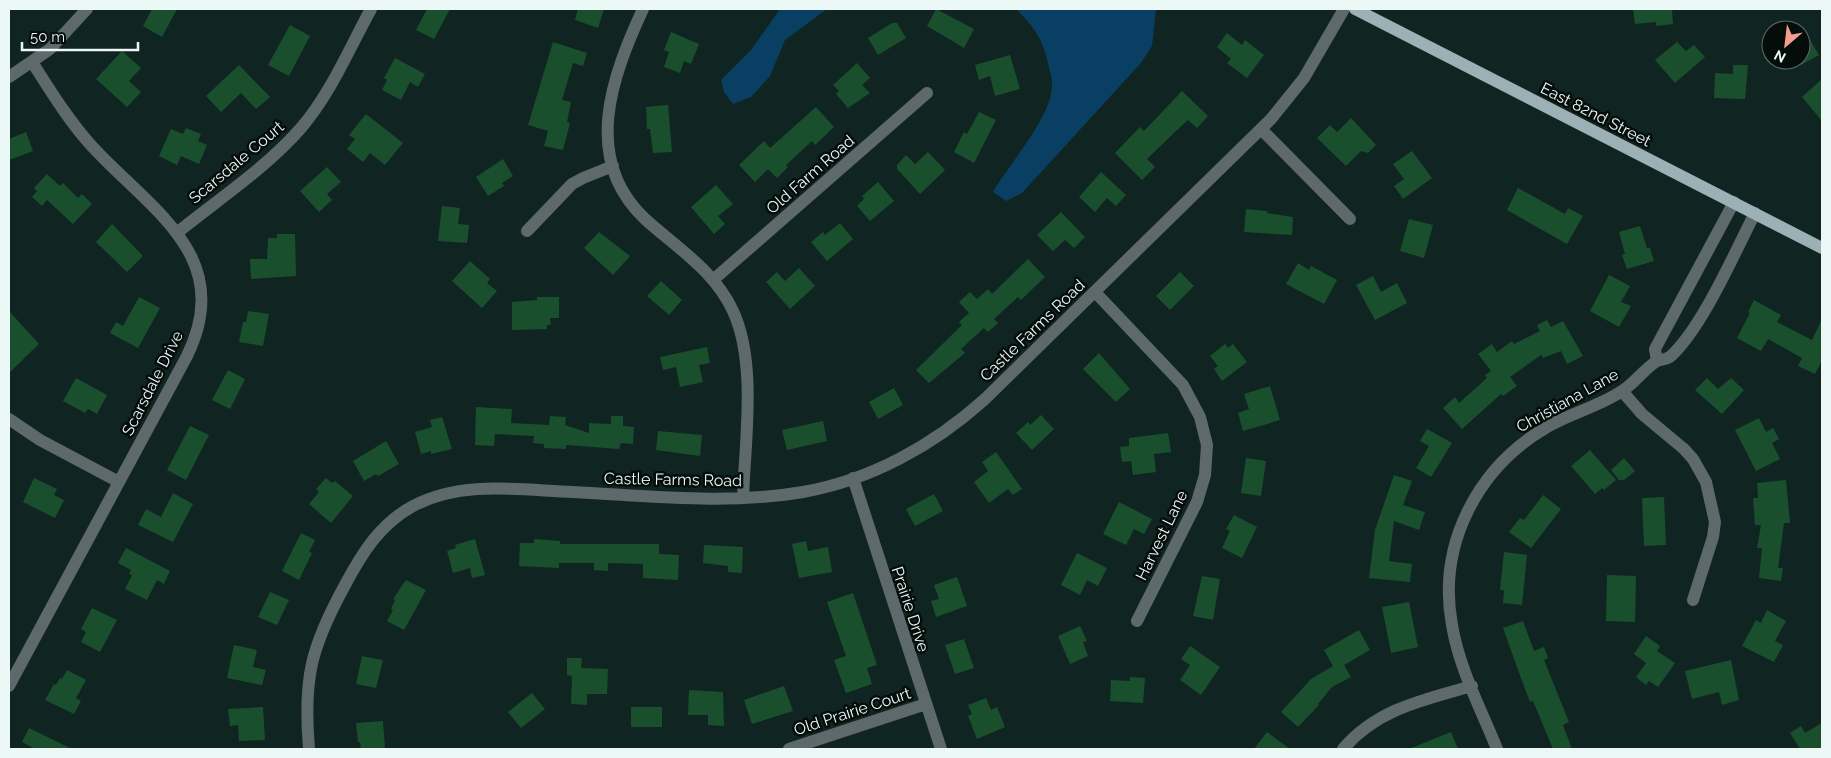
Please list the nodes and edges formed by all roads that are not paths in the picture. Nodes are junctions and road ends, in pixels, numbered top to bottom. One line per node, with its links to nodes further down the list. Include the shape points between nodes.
1 (87, 9): 6 (street, via 62,38)
2 (371, 9): 15 (street, Scarsdale Court, via 327,91 301,128)
3 (643, 9): 10 (street, via 621,63 609,104 607,132)
4 (1344, 9): 9 (street, Castle Farms Road, via 1304,78)
5 (1355, 9): 11 (main road, East 82nd Street)
6 (32, 62): 7 (street); 15 (street, Scarsdale Drive, via 81,134)
7 (9, 77)
8 (927, 93): 17 (street, Old Farm Road)
9 (1261, 130): 13 (street); 18 (street, Castle Farms Road)
10 (613, 166): 14 (street, via 572,184); 17 (street, via 620,185 635,208)
11 (1734, 202): 12 (main road, East 82nd Street); 19 (street, via 1655,349)
12 (1755, 213): 16 (main road, East 82nd Street); 19 (street, Christiana Lane, via 1696,324 1669,358)
13 (1350, 219)
14 (527, 231)
15 (178, 232): 23 (street, Scarsdale Drive, via 190,250 199,278 199,322 190,350)
16 (1822, 248)
17 (713, 280): 24 (street, via 735,317 746,362)
18 (1095, 292): 22 (street, Castle Farms Road, via 985,399 950,428 906,455); 26 (street, Harvest Lane, via 1183,385 1200,417 1207,445 1205,475 1197,502)
19 (1657, 361): 20 (street, Christiana Lane)
20 (1622, 391): 25 (street, via 1649,421 1684,449 1706,482 1715,522); 29 (street, Christiana Lane, via 1529,438 1492,472 1468,508 1451,563 1449,598 1455,641)
21 (9, 419): 23 (street)
22 (853, 478): 24 (street, Castle Farms Road, via 802,492); 30 (street, Prairie Drive)
23 (119, 482): 27 (street, Scarsdale Drive)
24 (742, 498): 31 (street, Castle Farms Road, via 724,500 482,488 438,495 412,507 387,524 367,545 323,625 308,675)
25 (1693, 600)
26 (1137, 621)
27 (12, 671): 28 (street, Scarsdale Drive)
28 (9, 686)
29 (1472, 686): 34 (street, via 1411,703 1385,714 1360,731); 35 (street, Christiana Lane)
30 (926, 704): 32 (street, Old Prairie Court); 33 (street, Prairie Drive)
31 (309, 749)
32 (789, 749)
33 (941, 749)
34 (1343, 749)
35 (1497, 749)

